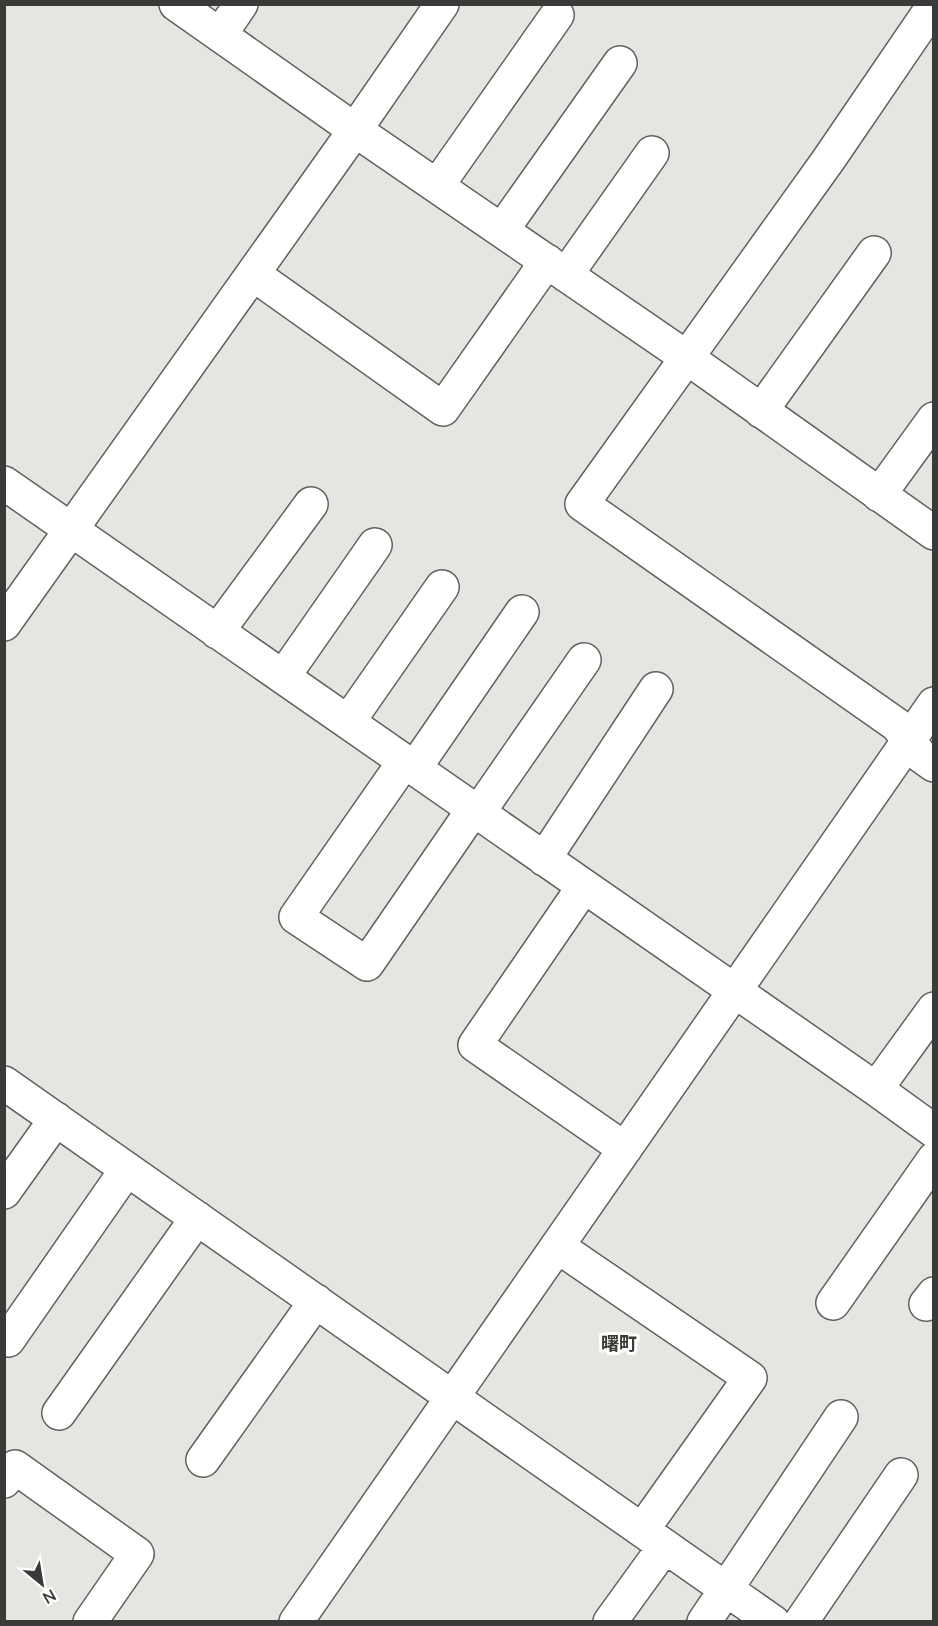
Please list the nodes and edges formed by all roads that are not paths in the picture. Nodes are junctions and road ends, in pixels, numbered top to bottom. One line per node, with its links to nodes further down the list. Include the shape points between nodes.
1 (176, 4): 6 (street)
2 (241, 4): 6 (street)
3 (442, 4): 8 (street)
4 (933, 4): 15 (street, via 829,159)
5 (557, 15): 10 (street)
6 (220, 35): 8 (street)
7 (620, 63): 11 (street)
8 (356, 130): 10 (street); 14 (street)
9 (651, 153): 13 (street)
10 (438, 186): 11 (street)
11 (502, 230): 13 (street)
12 (874, 254): 16 (street)
13 (556, 268): 14 (street, via 443,409); 15 (street)
14 (253, 274): 21 (street)
15 (686, 357): 16 (street); 33 (street, via 582,504 897,725)
16 (761, 411): 19 (street)
17 (933, 418): 19 (street)
18 (4, 483): 21 (street)
19 (879, 495): 22 (street)
20 (311, 504): 27 (street)
21 (70, 530): 26 (street); 27 (street)
22 (933, 533)
23 (375, 545): 29 (street)
24 (442, 587): 32 (street)
25 (522, 612): 34 (street)
26 (4, 624)
27 (217, 632): 29 (street)
28 (584, 660): 36 (street)
29 (282, 677): 32 (street)
30 (656, 689): 37 (street)
31 (933, 704): 33 (street)
32 (348, 722): 34 (street)
33 (908, 740): 35 (street); 39 (street)
34 (410, 765): 36 (street); 36 (street, via 296,917 367,964)
35 (933, 765)
36 (476, 811): 37 (street)
37 (544, 859): 38 (street)
38 (584, 886): 39 (street); 45 (street, via 475,1046)
39 (733, 991): 42 (street); 45 (street)
40 (933, 1009): 42 (street)
41 (4, 1083): 43 (street)
42 (876, 1089): 44 (street)
43 (56, 1119): 47 (street); 48 (street)
44 (933, 1131)
45 (625, 1149): 50 (street)
46 (933, 1159): 52 (street)
47 (127, 1169): 49 (street); 53 (street)
48 (4, 1192)
49 (197, 1218): 51 (street); 55 (street)
50 (557, 1246): 54 (street); 60 (street, via 750,1378)
51 (316, 1300): 54 (street); 57 (street)
52 (833, 1303)
53 (8, 1340)
54 (454, 1397): 60 (street); 63 (street)
55 (59, 1413)
56 (841, 1417): 61 (street)
57 (203, 1460)
58 (901, 1475): 67 (street)
59 (4, 1481): 62 (street, via 15,1467 137,1554)
60 (654, 1537): 61 (street); 64 (street)
61 (726, 1588): 65 (street); 66 (street)
62 (90, 1622)
63 (296, 1622)
64 (610, 1622)
65 (704, 1622)
66 (773, 1622)
67 (801, 1622)

